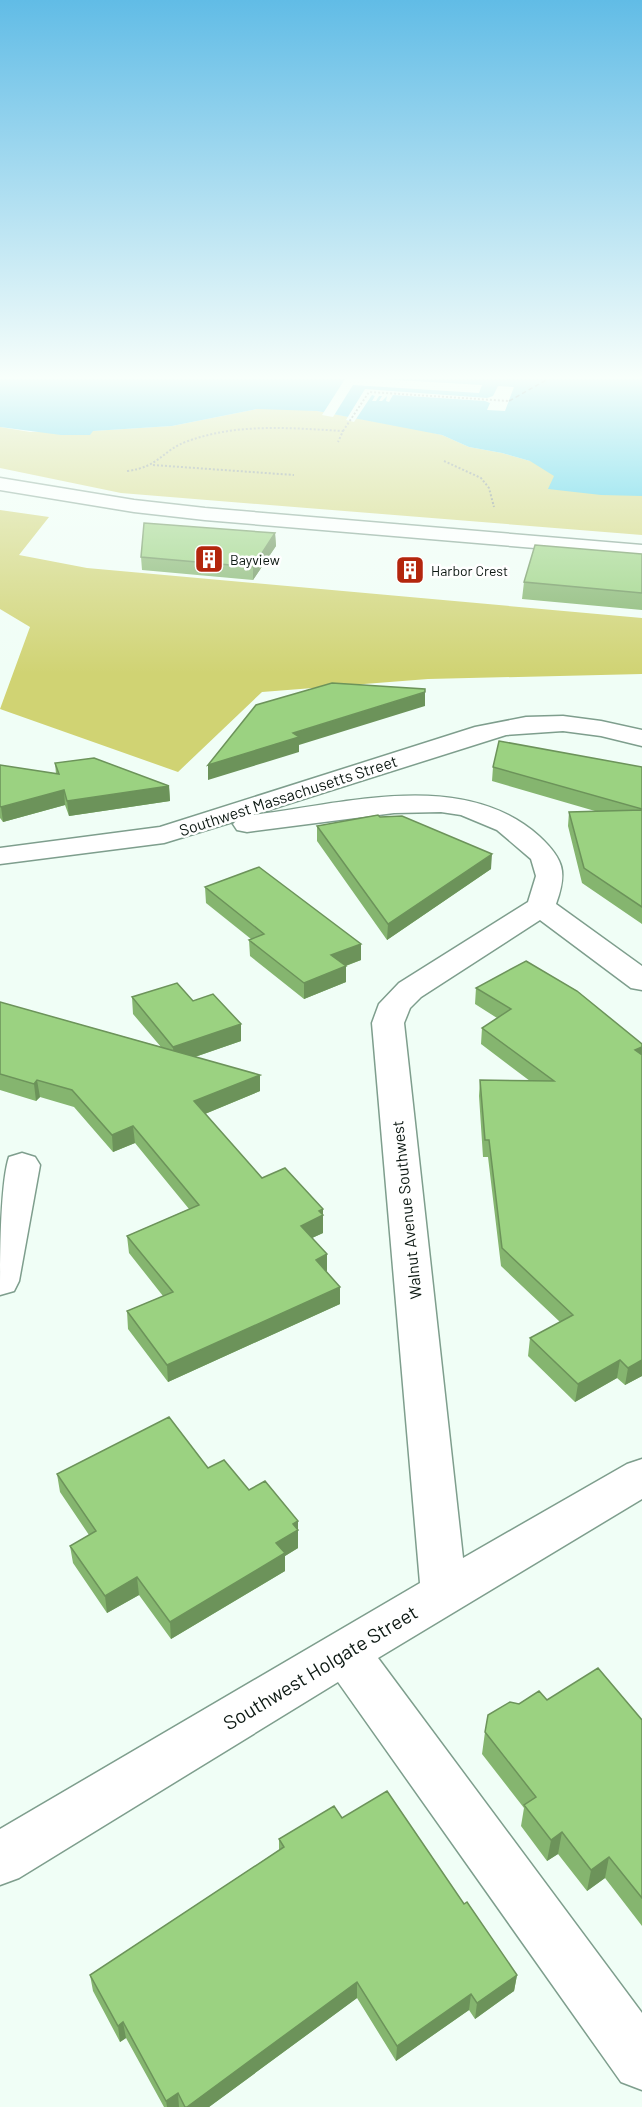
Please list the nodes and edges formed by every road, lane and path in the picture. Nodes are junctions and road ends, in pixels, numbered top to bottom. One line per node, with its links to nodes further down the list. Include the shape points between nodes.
1 (477, 477): 3 (path, via 489,488)
2 (0, 484): 6 (street, via 205,514)
3 (490, 500): 4 (path); 5 (path)
4 (499, 500)
5 (498, 512)
6 (642, 551)
7 (642, 738): 8 (street, Southwest Massachusetts Street, via 572,723 514,724)
8 (164, 835): 9 (street, Southwest Massachusetts Street); 10 (street, via 402,804 468,807 519,832 541,852 550,873)
9 (0, 856)
10 (542, 907): 11 (street); 15 (street, Walnut Avenue Southwest, via 410,990 395,1004 388,1023)
11 (642, 981)
12 (22, 1166): 13 (street)
13 (0, 1281)
14 (642, 1477): 15 (street, Southwest Holgate Street)
15 (444, 1593): 16 (street, Southwest Holgate Street)
16 (345, 1652): 17 (street, Southwest Holgate Street); 18 (street)
17 (0, 1859)
18 (642, 2061)

